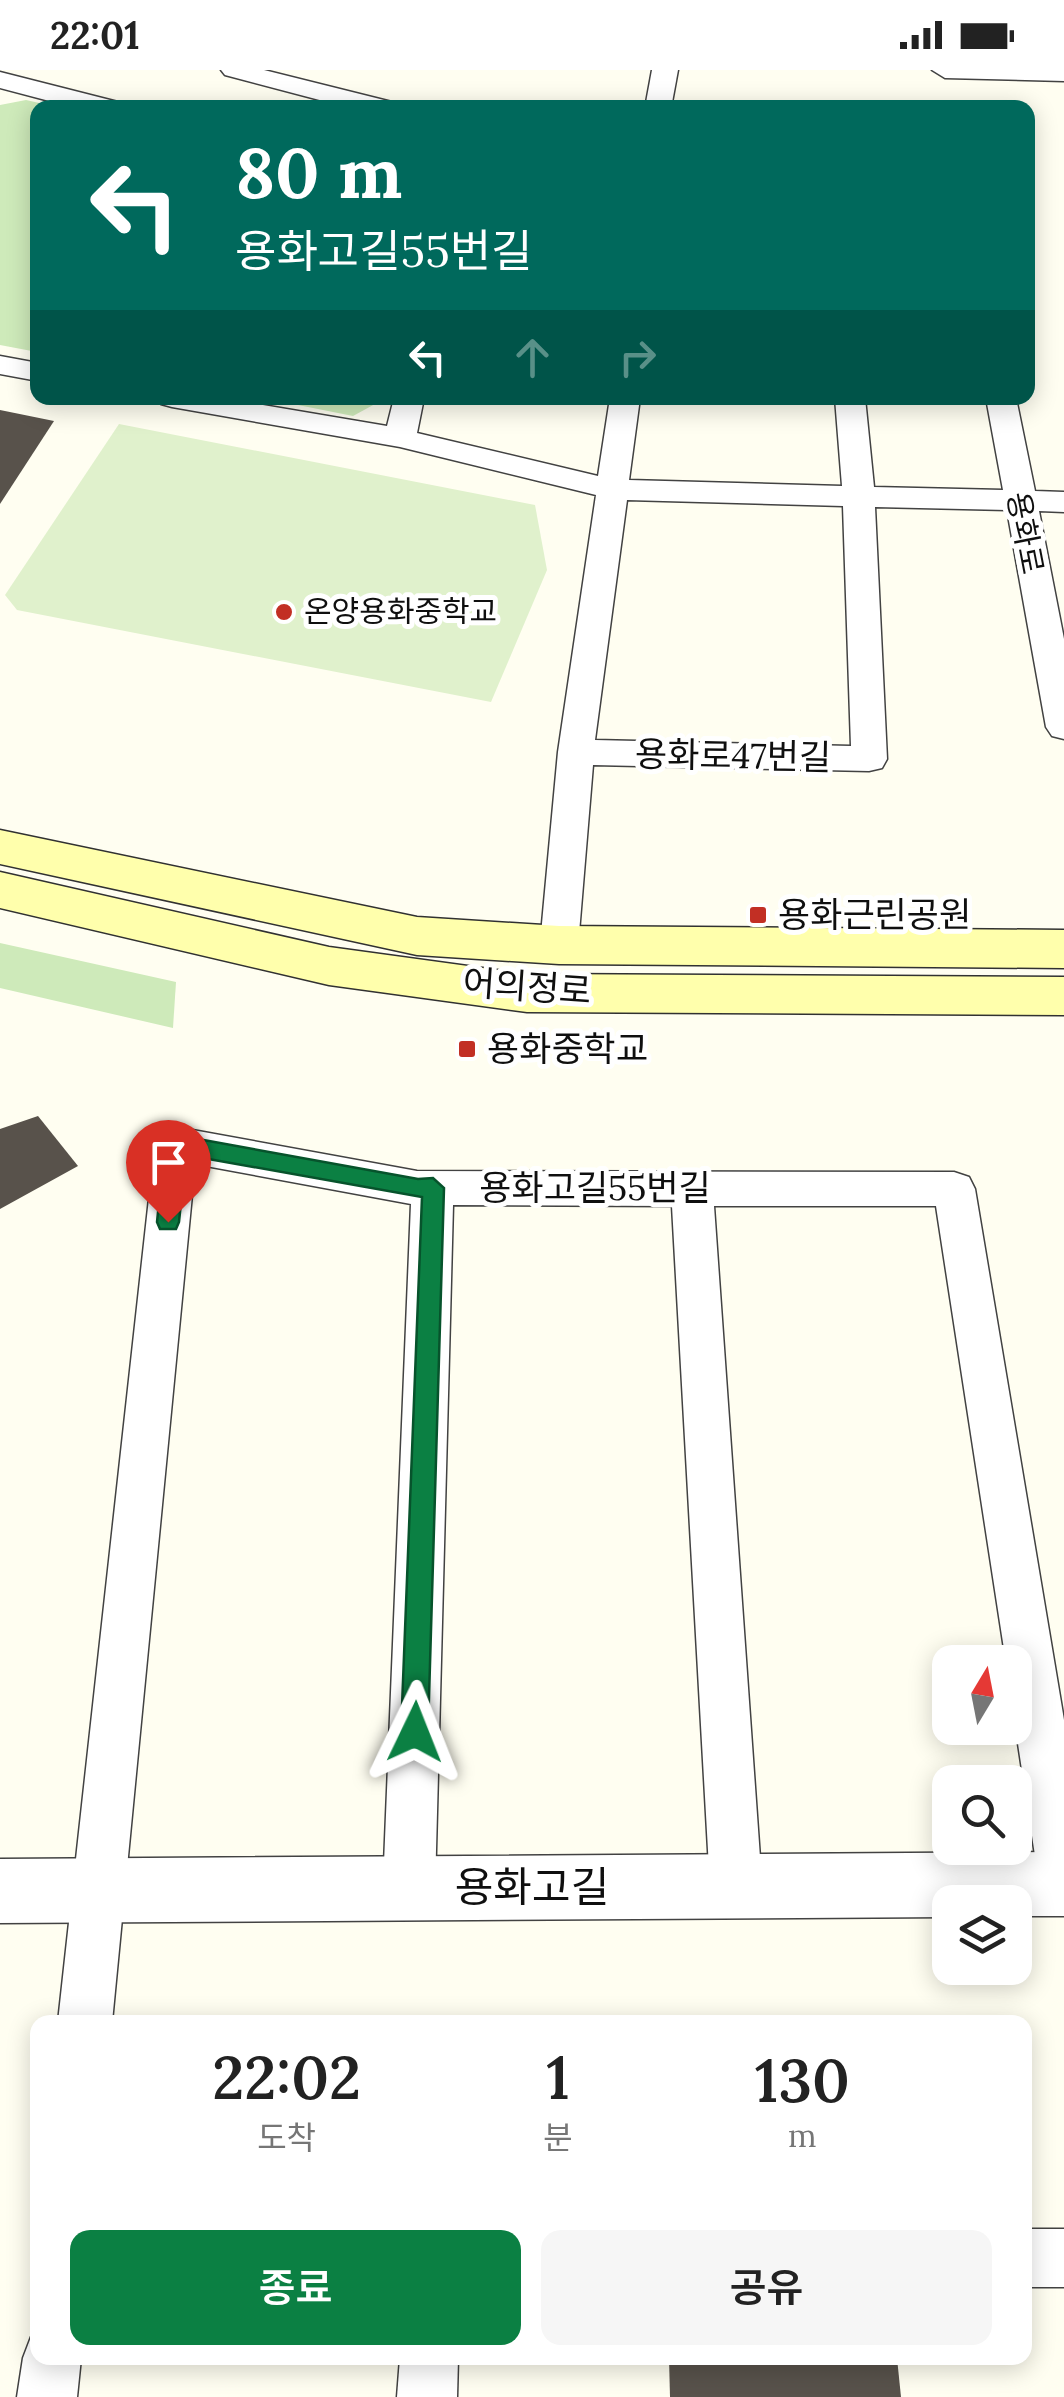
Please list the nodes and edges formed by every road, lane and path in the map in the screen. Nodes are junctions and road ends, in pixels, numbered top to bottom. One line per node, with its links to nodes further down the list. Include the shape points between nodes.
1 (234, 70): 7 (street)
2 (665, 70): 8 (street)
3 (1064, 73): 4 (street)
4 (947, 76)
5 (0, 80): 6 (street)
6 (78, 100)
7 (352, 100)
8 (659, 100)
9 (0, 364): 10 (street)
10 (30, 370)
11 (212, 405): 16 (street)
12 (407, 405): 16 (street)
13 (624, 405): 17 (street)
14 (851, 405): 18 (street, 용화로47번길)
15 (1001, 405): 19 (street, 용화로)
16 (400, 438): 17 (street)
17 (615, 490): 18 (street); 22 (street)
18 (859, 498): 19 (street); 22 (street, 용화로47번길, via 869,759)
19 (1018, 501): 20 (street); 21 (street, 용화로)
20 (1064, 502)
21 (1064, 727)
22 (576, 752): 25 (street)
23 (0, 846): 25 (main road, 어의정로, via 417,936)
24 (0, 890): 27 (main road, 어의정로, via 329,966 526,993)
25 (559, 944): 26 (main road, 어의정로)
26 (1064, 949)
27 (1064, 996)
28 (433, 1188): 29 (street, 용화고길55번길); 33 (street); 34 (street, 용화고길55번길, via 176,1144)
29 (692, 1188): 30 (street, 용화고길55번길, via 954,1189); 32 (street)
30 (1064, 1875)
31 (1064, 1884): 32 (street, 용화고길)
32 (736, 1886): 33 (street, 용화고길)
33 (410, 1888): 34 (street, 용화고길)
34 (96, 1890): 35 (street, 용화고길); 36 (street)
35 (0, 1891)
36 (86, 2015)
37 (1032, 2258): 38 (street)
38 (1064, 2258)
39 (51, 2365): 41 (street)
40 (429, 2365): 42 (street)
41 (47, 2397)
42 (428, 2397)

